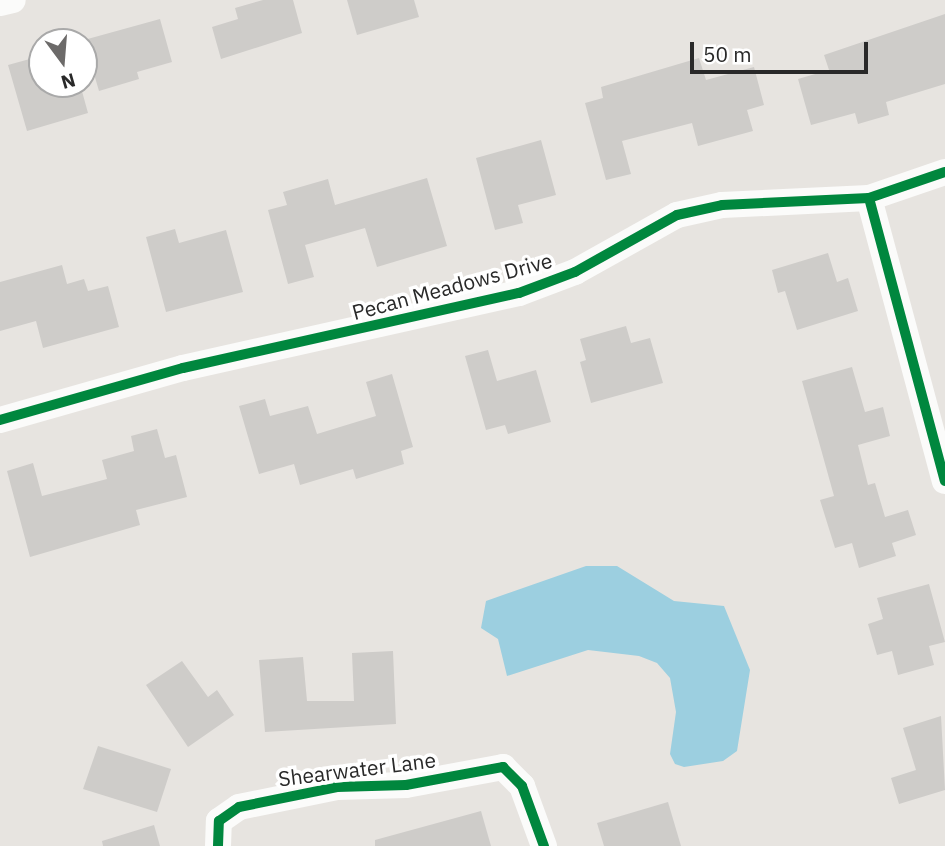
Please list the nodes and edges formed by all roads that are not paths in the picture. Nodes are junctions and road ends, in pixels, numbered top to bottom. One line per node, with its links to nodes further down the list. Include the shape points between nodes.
1 (13, 0): 2 (street)
2 (0, 3)
3 (945, 172): 4 (street, Pecan Meadows Drive)
4 (869, 198): 5 (street, Pecan Meadows Drive, via 722,205 677,215 575,272 519,293 183,368); 6 (street)
5 (0, 421)
6 (945, 481)
7 (219, 833): 8 (street, Shearwater Lane, via 239,807 337,787 406,785 503,767 527,794)
8 (544, 846)

